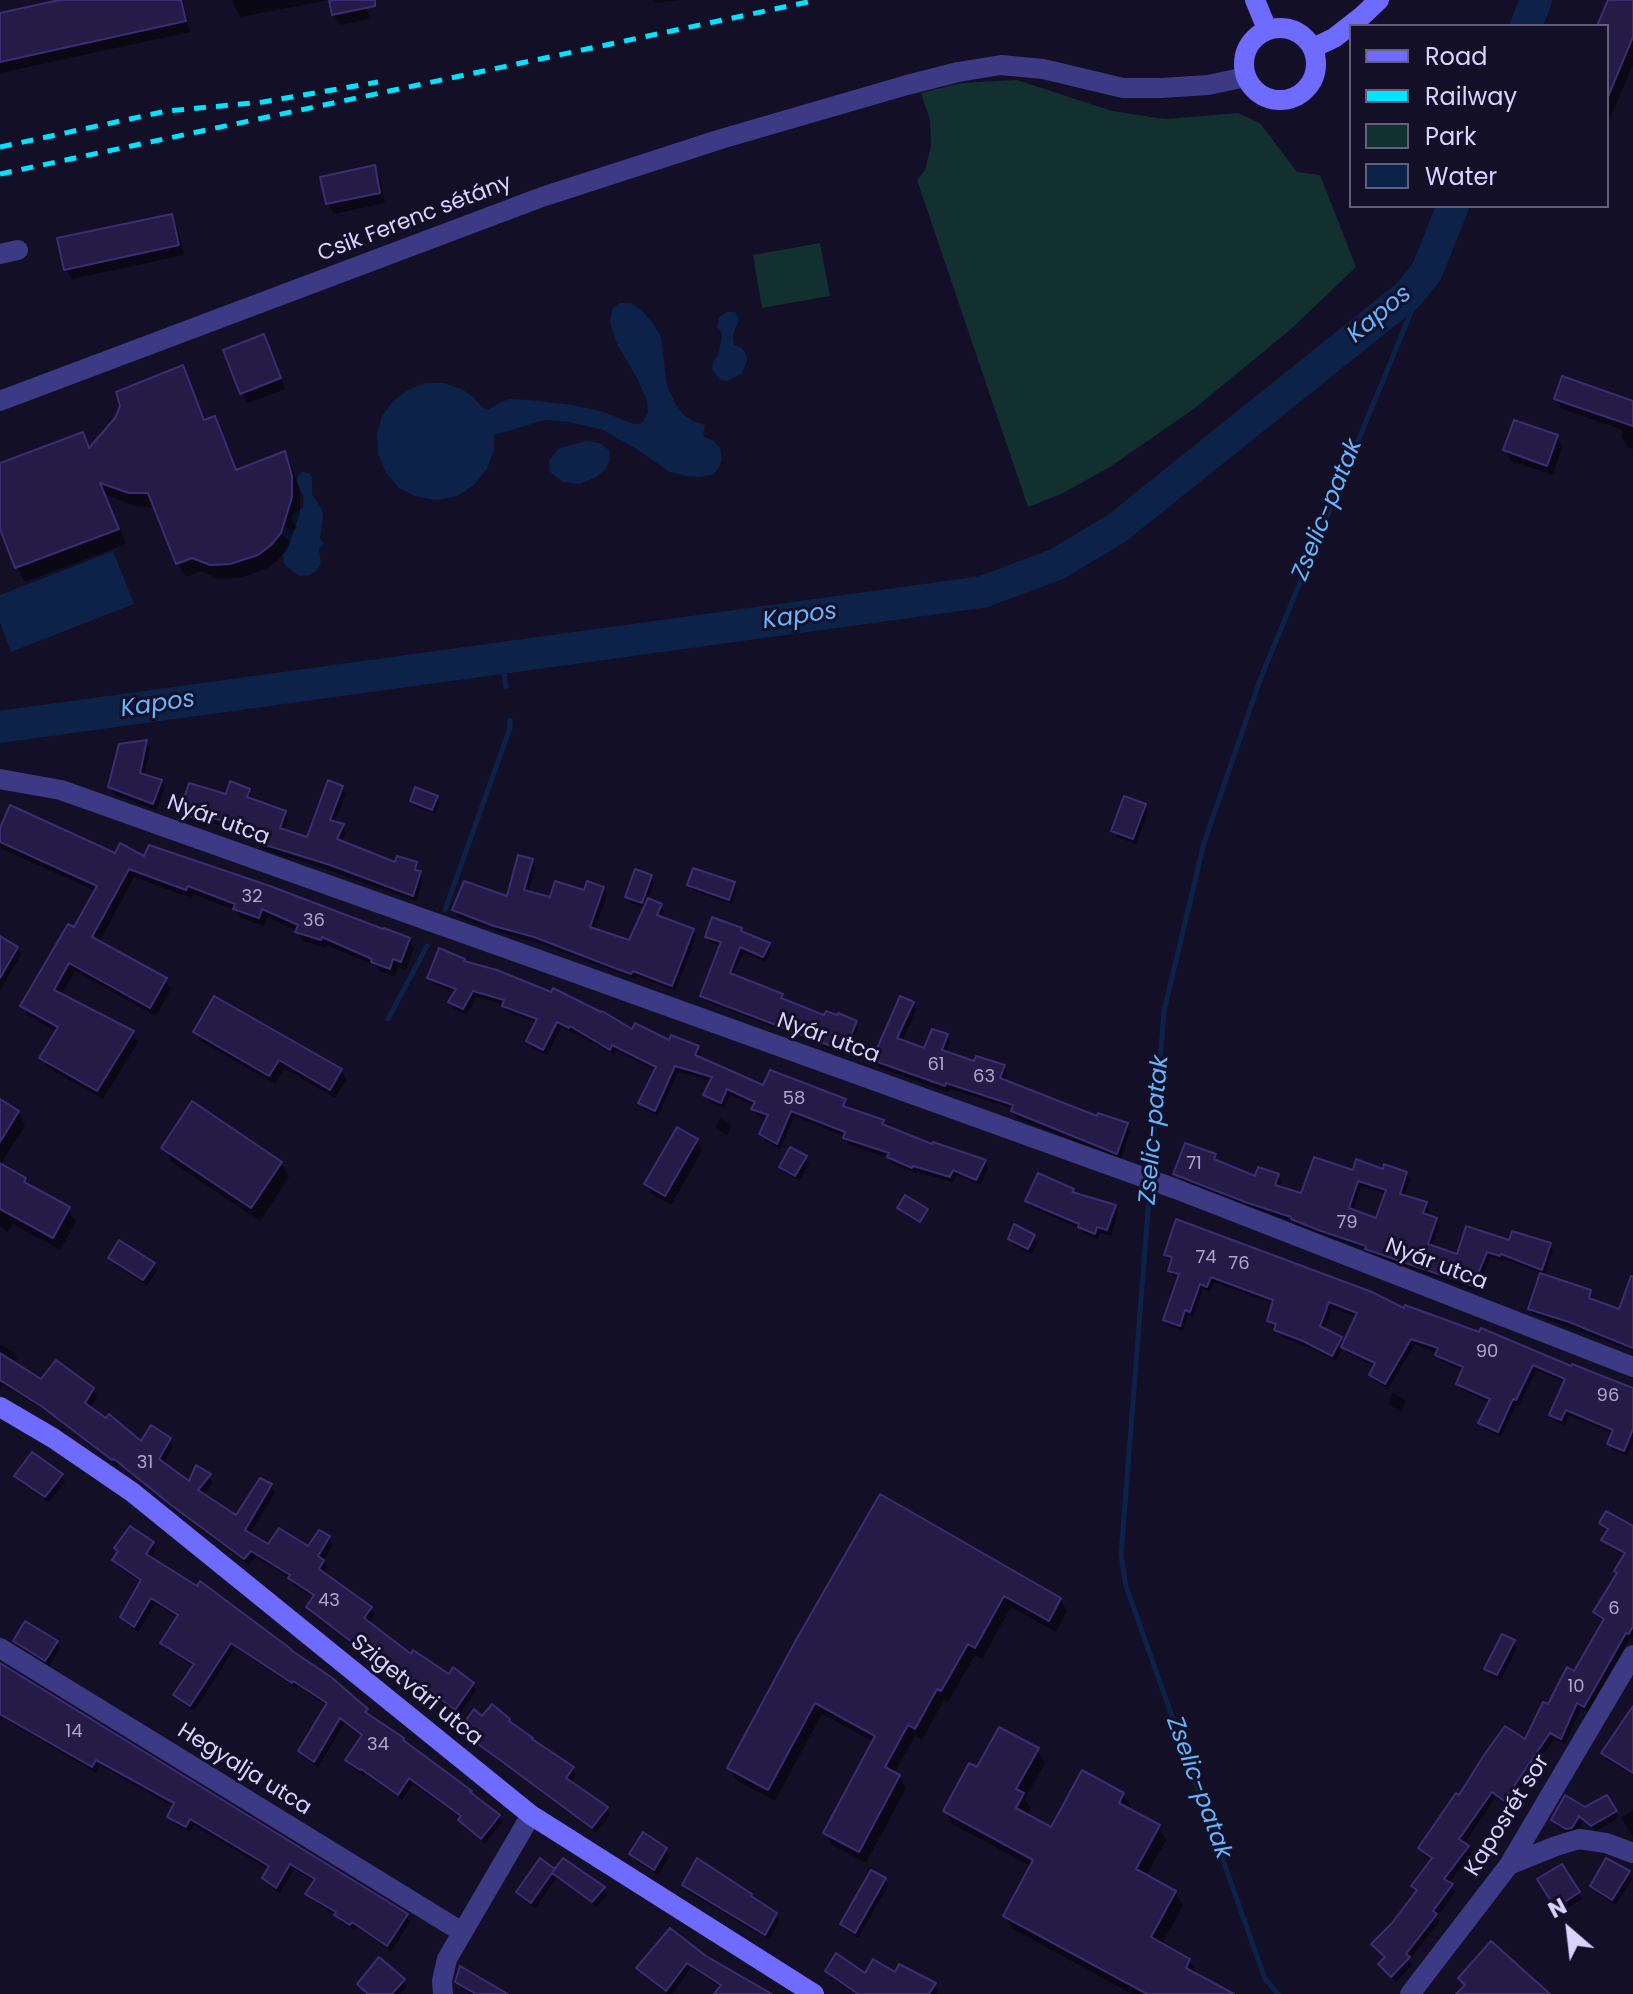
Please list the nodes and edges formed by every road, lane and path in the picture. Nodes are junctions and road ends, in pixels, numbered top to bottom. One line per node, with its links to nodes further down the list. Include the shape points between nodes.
1 (1255, 0): 5 (street)
2 (1379, 0): 3 (street)
3 (1352, 24)
4 (1349, 26): 6 (street)
5 (1267, 29): 6 (street, via 1292,29); 7 (street, via 1249,44)
6 (1313, 48): 7 (street, via 1312,81 1295,97 1272,99)
7 (1246, 77): 8 (street, Csik Ferenc sétány, via 1208,85 1123,88 1043,69 1001,65 958,72 721,139 542,197)
8 (0, 401)
9 (0, 779): 10 (street, Nyár utca, via 61,790 1176,1189)
10 (1633, 1367)
11 (0, 1407): 14 (street, Szigetvári utca, via 132,1492)
12 (0, 1648): 17 (street, Hegyalja utca)
13 (1633, 1655): 16 (street, Kaposrét sor)
14 (531, 1815): 17 (street); 19 (street, Szigetvári utca)
15 (1633, 1853): 16 (street, via 1579,1839)
16 (1509, 1865): 20 (street, Kaposrét sor)
17 (462, 1932): 18 (street, via 447,1959)
18 (443, 1994)
19 (814, 1994)
20 (1410, 1994)

